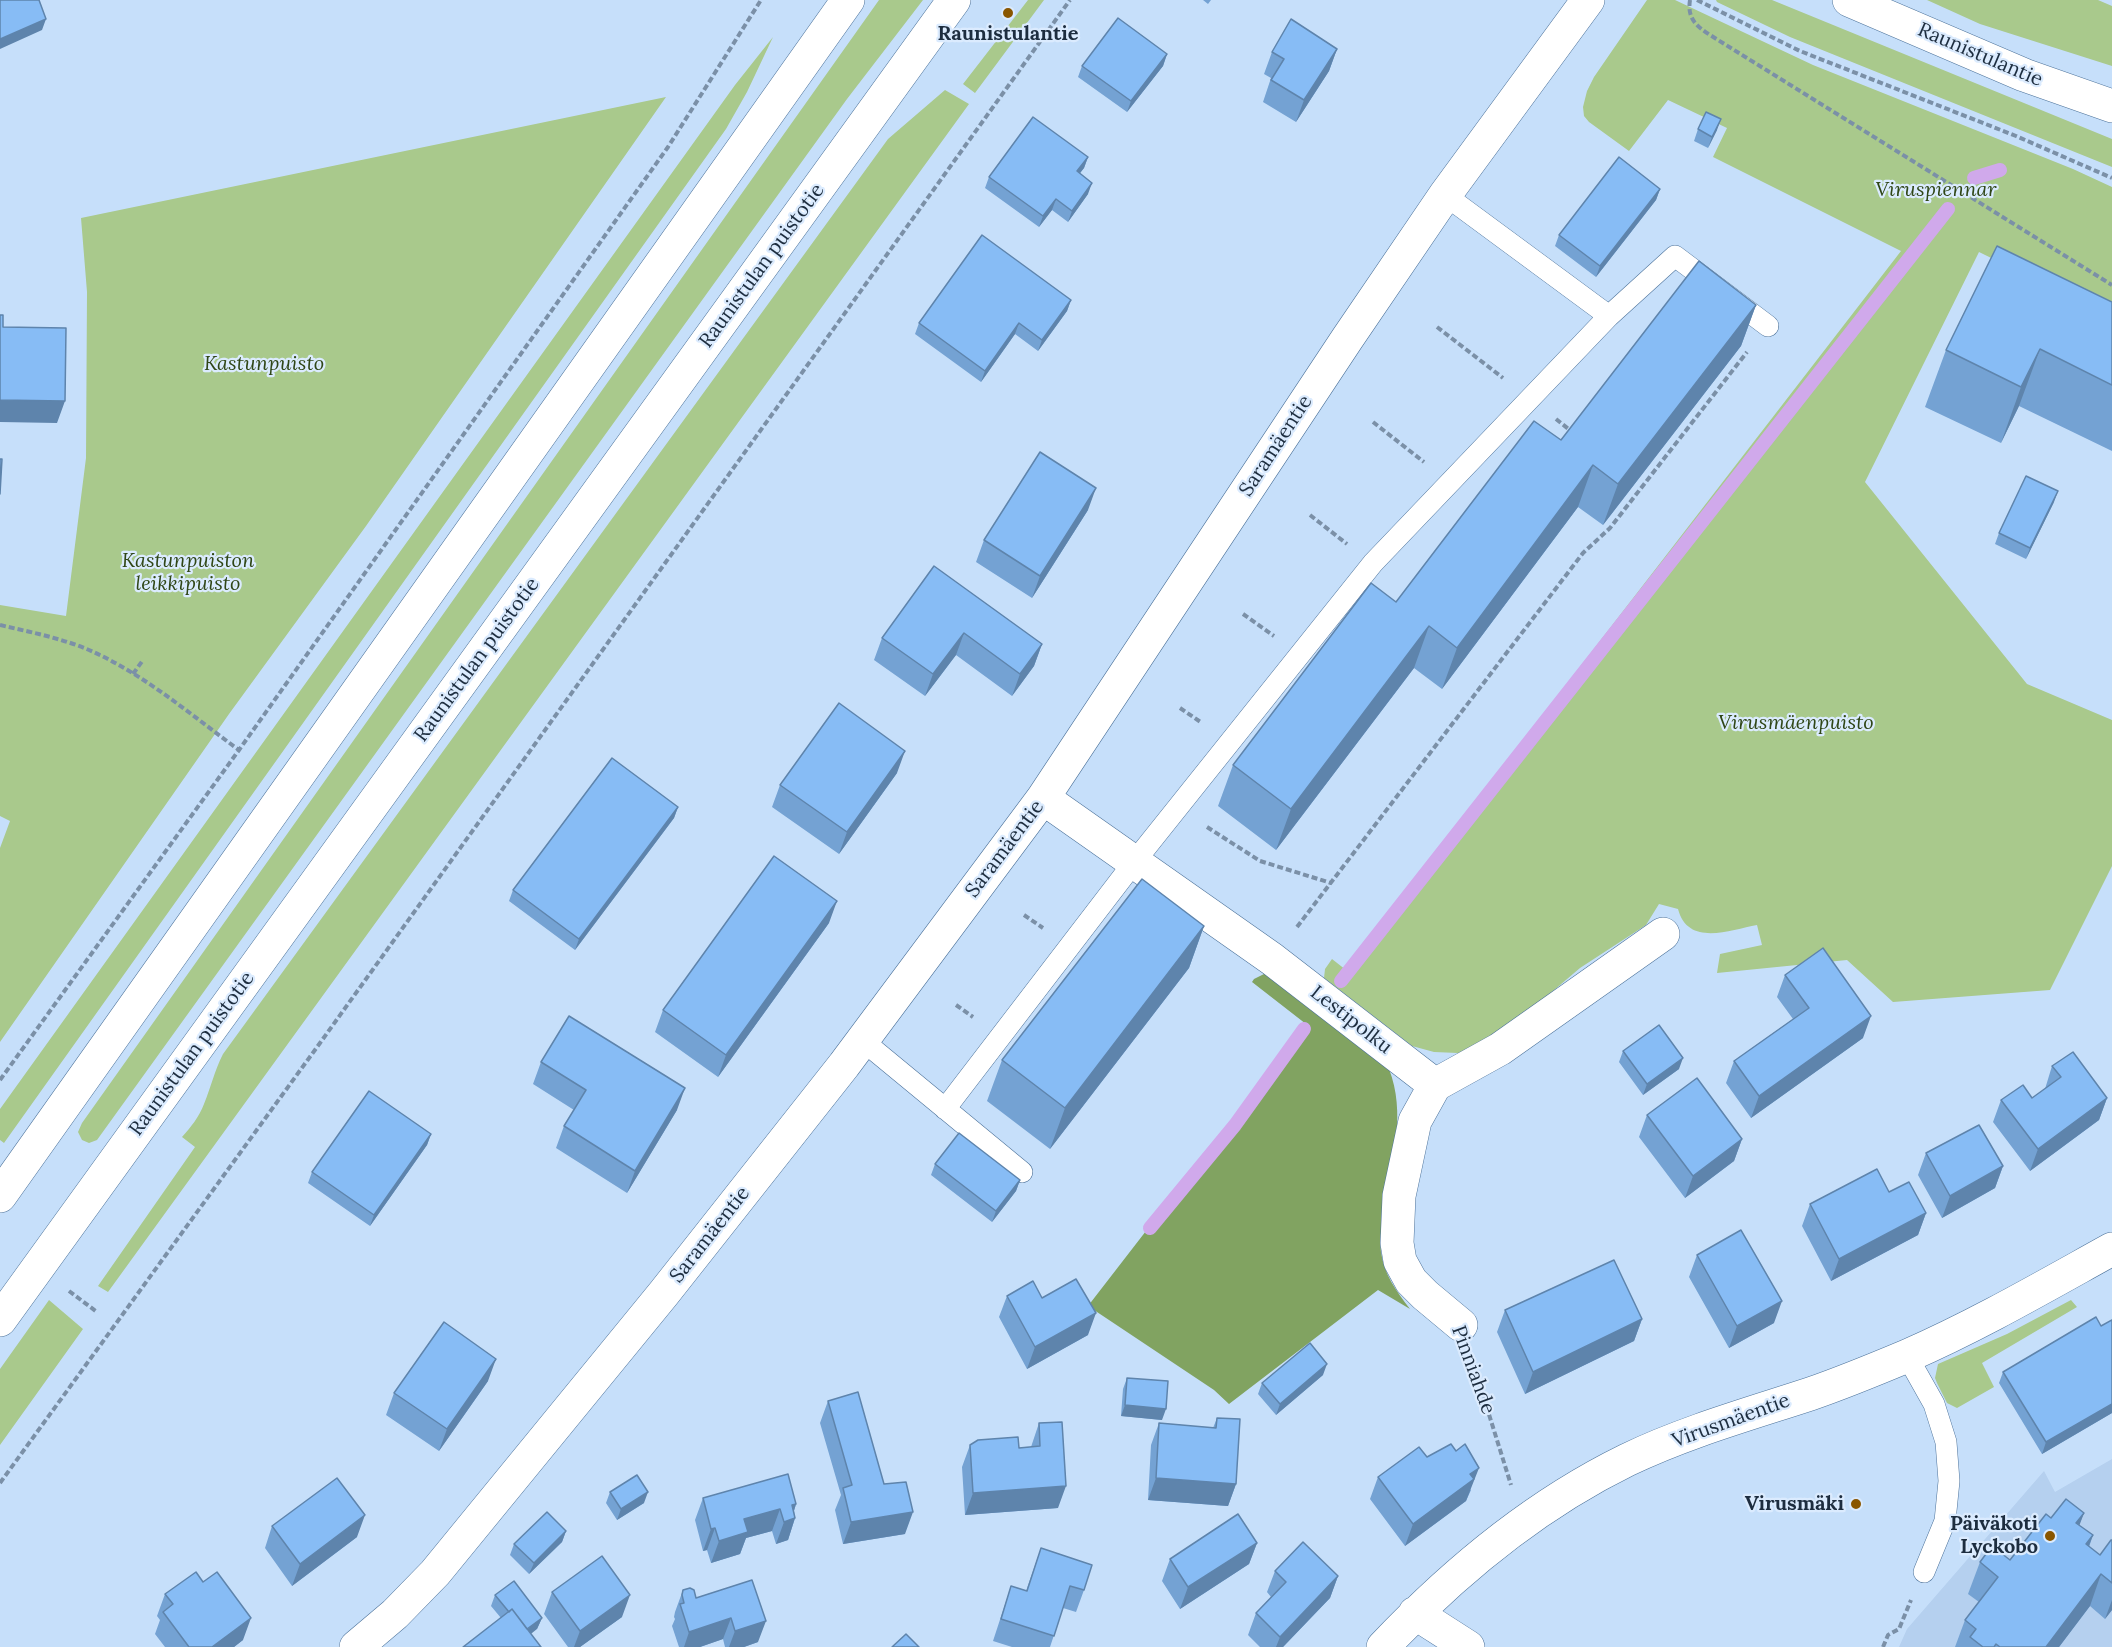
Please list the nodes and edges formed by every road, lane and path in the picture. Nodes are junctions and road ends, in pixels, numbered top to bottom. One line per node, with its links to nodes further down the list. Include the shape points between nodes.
1 (761, 0): 20 (path, via 668,147)
2 (848, 0): 32 (street)
3 (954, 0): 36 (street, Raunistulan puistotie)
4 (1070, 0): 39 (path)
5 (1588, 0): 11 (street, Saramäentie)
6 (1690, 0): 12 (path, via 1690,18 1710,35)
7 (1697, 0): 10 (path, via 1800,51)
8 (1849, 0): 9 (street, Raunistulantie, via 2024,75)
9 (2112, 106)
10 (2112, 178)
11 (1445, 195): 13 (lane); 21 (street, Saramäentie)
12 (2112, 285)
13 (1609, 316): 14 (lane, via 1675,256); 22 (lane, via 1373,563)
14 (1767, 326): 24 (path, via 1610,528 1583,553)
15 (1565, 426): 16 (path)
16 (1579, 438)
17 (0, 625): 19 (path, via 43,634 88,650)
18 (143, 660): 19 (path)
19 (133, 674): 20 (path)
20 (239, 750): 28 (path)
21 (1043, 798): 23 (street, Lestipolku); 27 (street, Saramäentie)
22 (1177, 807): 23 (lane); 24 (path, via 1260,861)
23 (1134, 861): 26 (street, Lestipolku); 30 (lane)
24 (1330, 883): 26 (path)
25 (1663, 934): 29 (street, via 1500,1049)
26 (1272, 959): 29 (street, Lestipolku)
27 (862, 1040): 30 (lane); 43 (street, Saramäentie, via 456,1549 395,1614)
28 (0, 1080)
29 (1435, 1085): 37 (street, Pinniahde, via 1415,1121 1400,1196 1397,1243 1400,1261 1412,1281)
30 (945, 1109): 31 (lane)
31 (1022, 1172)
32 (0, 1196)
33 (2112, 1249): 38 (street, Virusmäentie)
34 (63, 1287): 35 (path)
35 (97, 1312)
36 (0, 1320)
37 (1461, 1325): 40 (path, Pinniahde)
38 (1907, 1356): 41 (lane, via 1934,1404 1946,1442 1949,1481 1945,1521); 42 (street, Virusmäentie, via 1627,1460 1501,1539)
39 (0, 1483)
40 (1513, 1490)
41 (1924, 1572): 46 (path, via 1899,1629 1888,1635)
42 (1415, 1613): 44 (street, Virusmäentie); 45 (street)
43 (356, 1647)
44 (1383, 1647)
45 (1468, 1647)
46 (1883, 1647)

